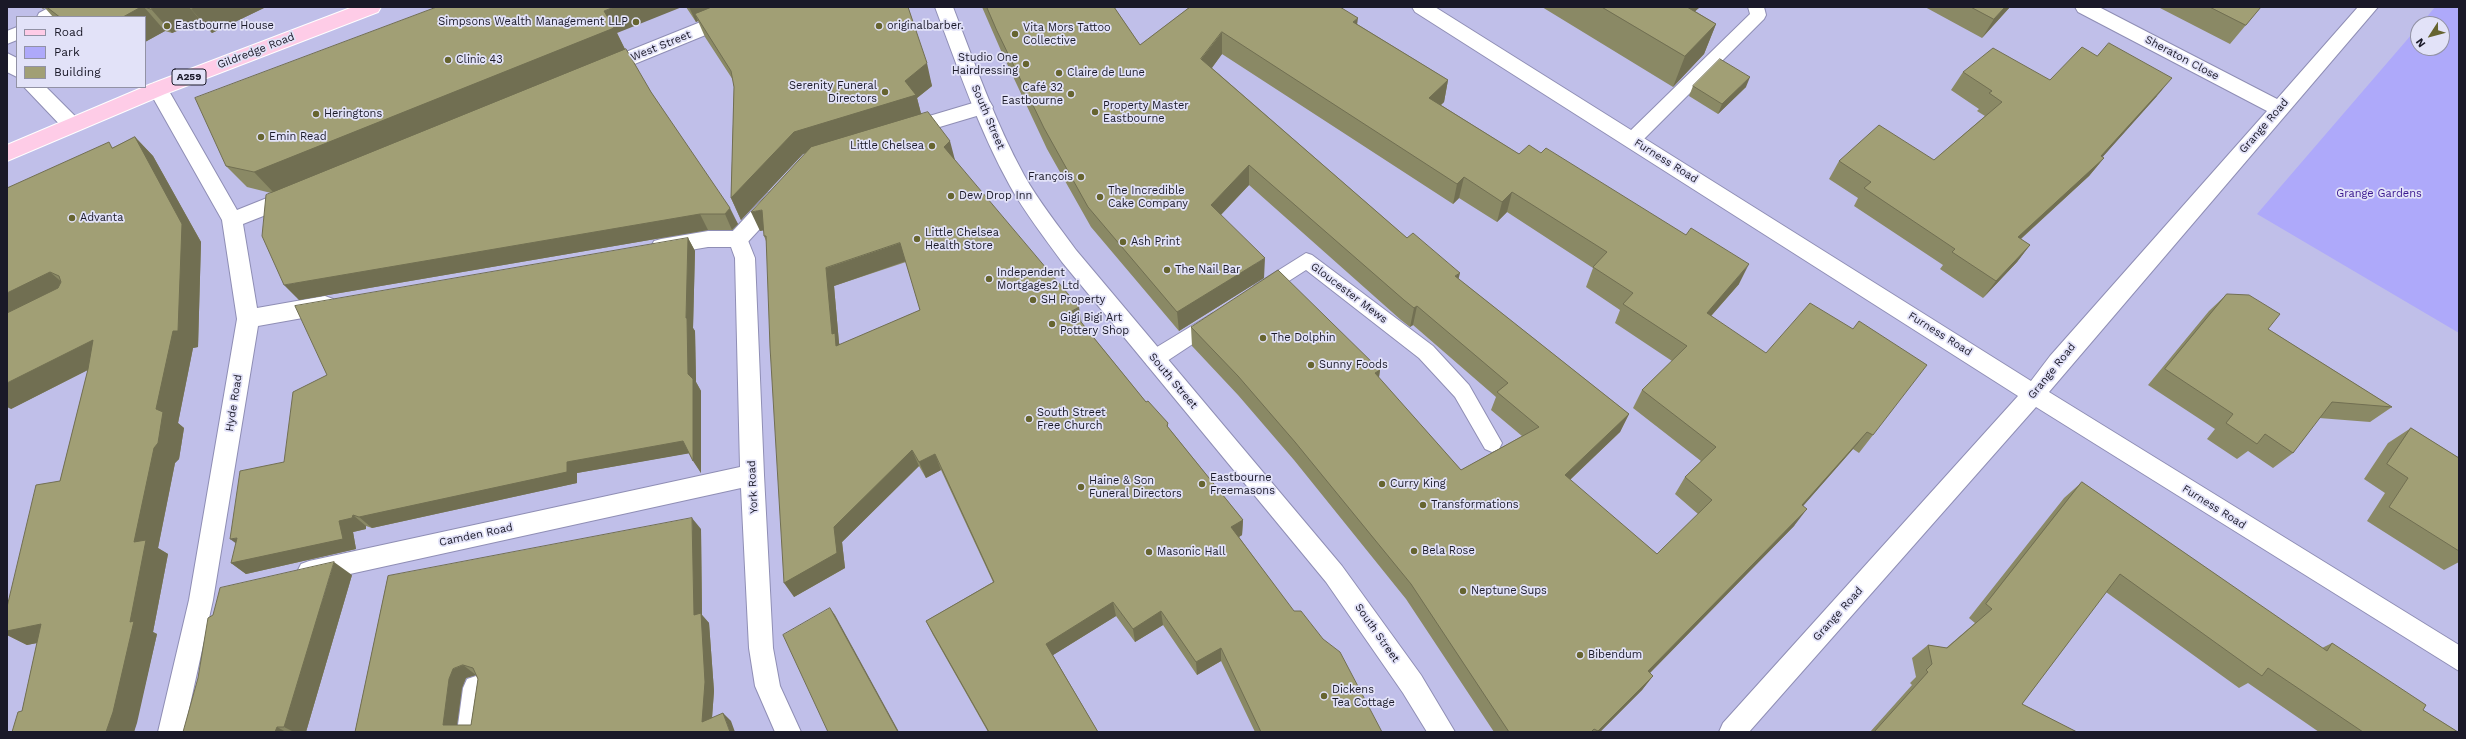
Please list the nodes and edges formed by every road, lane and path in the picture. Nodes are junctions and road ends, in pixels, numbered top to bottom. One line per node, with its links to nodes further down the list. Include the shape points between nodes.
1 (64, 7): 9 (lane)
2 (372, 7): 16 (main road, Gildredge Road / A259)
3 (756, 7): 14 (street, West Street)
4 (944, 7): 17 (street, South Street)
5 (1421, 7): 21 (street, Furness Road)
6 (1756, 7): 21 (lane, via 1758,15)
7 (2084, 7): 18 (street, Sheraton Close)
8 (2369, 7): 18 (street, Grange Road)
9 (47, 16)
10 (16, 34): 11 (lane)
11 (7, 38)
12 (7, 60): 13 (street)
13 (16, 69)
14 (586, 76)
15 (35, 88): 19 (street)
16 (158, 88): 19 (main road, Gildredge Road / A259); 25 (street, Hyde Road)
17 (983, 107): 20 (street); 32 (street, South Street, via 1004,154 1031,204 1069,256)
18 (2279, 109): 33 (street, Grange Road, via 2058,363)
19 (71, 124): 22 (main road, Gildredge Road / A259)
20 (885, 137)
21 (1632, 140): 33 (street, Furness Road)
22 (7, 153)
23 (786, 186): 26 (street)
24 (305, 190): 25 (street)
25 (232, 220): 31 (street, Hyde Road)
26 (738, 239): 27 (street, via 708,239); 35 (street, York Road, via 745,258)
27 (646, 250)
28 (1246, 299): 34 (lane, Gloucester Mews, via 1306,260 1426,352 1462,391)
29 (341, 303): 31 (street)
30 (1226, 312): 32 (lane)
31 (248, 319): 39 (street, Hyde Road, via 212,597)
32 (1154, 359): 42 (street, South Street, via 1334,574 1412,684)
33 (2035, 393): 37 (street, Furness Road); 43 (street, Grange Road)
34 (1492, 443)
35 (752, 475): 36 (street, Camden Road); 41 (street, York Road, via 761,648 768,686)
36 (290, 576)
37 (2459, 659)
38 (476, 688): 40 (street)
39 (171, 732)
40 (470, 732)
41 (788, 732)
42 (1442, 732)
43 (1732, 732)

